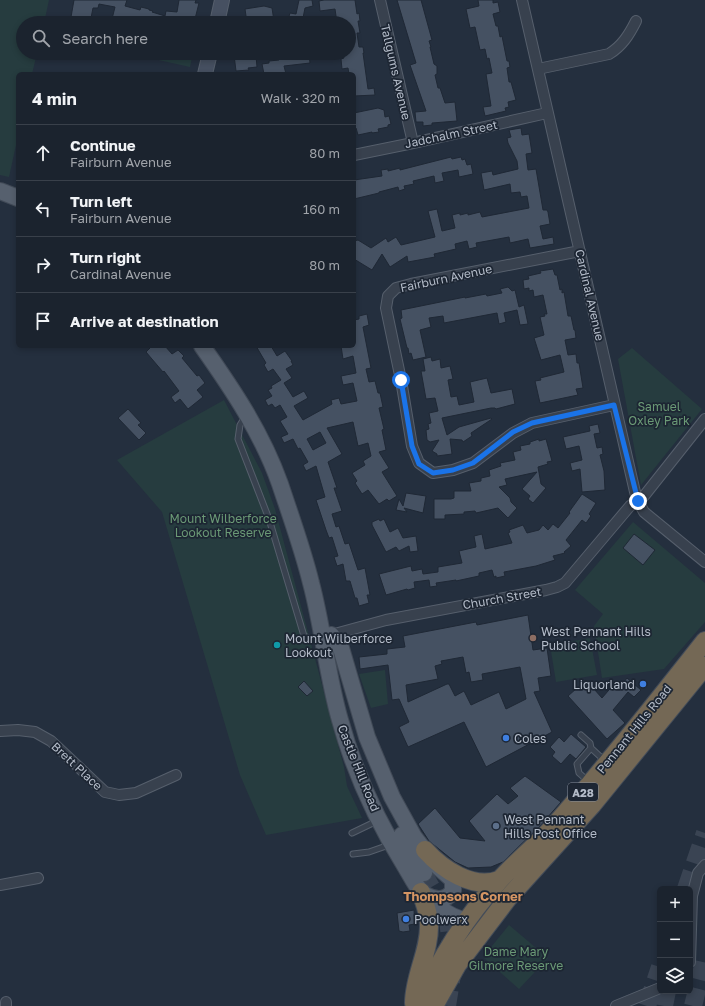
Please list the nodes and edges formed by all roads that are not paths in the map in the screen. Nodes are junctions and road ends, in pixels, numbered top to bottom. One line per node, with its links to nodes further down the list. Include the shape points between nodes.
1 (222, 0): 4 (main road)
2 (380, 0): 10 (street, Tallgums Avenue)
3 (522, 0): 7 (street, Cardinal Avenue)
4 (219, 16)
5 (636, 21): 7 (street, via 624,41 609,54)
6 (209, 60): 8 (main road)
7 (538, 69): 9 (street, Cardinal Avenue)
8 (206, 72)
9 (547, 113): 10 (street, Jadchalm Street); 14 (street, Cardinal Avenue)
10 (413, 143): 11 (street, Jadchalm Street)
11 (356, 155)
12 (0, 190): 13 (main road)
13 (16, 197)
14 (580, 251): 16 (street, Cardinal Avenue); 16 (street, Fairburn Avenue, via 411,284 396,288 388,296 386,308 412,446 419,464 433,473 453,470 473,463 513,432 532,423)
15 (203, 348): 17 (main road, Castle Hill Road)
16 (614, 405): 19 (street, Cardinal Avenue)
17 (247, 413): 21 (main road, Castle Hill Road, via 273,465 290,512); 21 (lane, via 240,425 238,439 269,519 304,636 311,639)
18 (705, 419): 19 (street, Church Street)
19 (638, 501): 20 (street, Cardinal Avenue, via 644,512); 21 (street, Church Street, via 628,508 565,583 557,587 386,620)
20 (705, 562)
21 (327, 636): 30 (main road, Castle Hill Road, via 333,690 343,731 364,787); 33 (main road, via 341,648 373,753 401,814); 36 (main road, Castle Hill Road, via 358,743 382,797)
22 (705, 641): 27 (highway, Pennant Hills Road / A28)
23 (705, 666): 41 (highway, Pennant Hills Road / A28, via 592,805)
24 (0, 731): 28 (street, Brett Place, via 34,732 51,741 105,792 119,795 136,793)
25 (581, 736): 26 (lane, via 590,743)
26 (591, 748): 27 (lane); 29 (lane, via 577,764 579,773)
27 (607, 762): 29 (highway, Pennant Hills Road / A28)
28 (176, 775)
29 (590, 783): 38 (highway, Pennant Hills Road / A28, via 553,827)
30 (380, 820): 31 (lane); 32 (main road, Castle Hill Road)
31 (352, 833)
32 (392, 844): 34 (lane, via 369,852); 40 (main road, Castle Hill Road)
33 (425, 850): 38 (highway, via 445,868 464,878 485,883); 40 (main road, via 438,867 452,878 454,888 450,895 441,899)
34 (353, 854)
35 (705, 865): 43 (street, via 698,873 692,896)
36 (424, 873)
37 (38, 878): 39 (street)
38 (499, 880): 42 (highway, Pennant Hills Road / A28)
39 (0, 885)
40 (420, 892): 42 (main road, Castle Hill Road, via 440,908); 45 (highway, via 428,915 429,930 414,991)
41 (508, 898): 42 (highway, via 478,922); 47 (highway, Pennant Hills Road / A28, via 457,965)
42 (465, 922): 46 (highway, Pennant Hills Road / A28, via 433,974)
43 (690, 958)
44 (657, 989): 48 (street)
45 (414, 1006)
46 (419, 1006)
47 (434, 1006)
48 (616, 1006)

